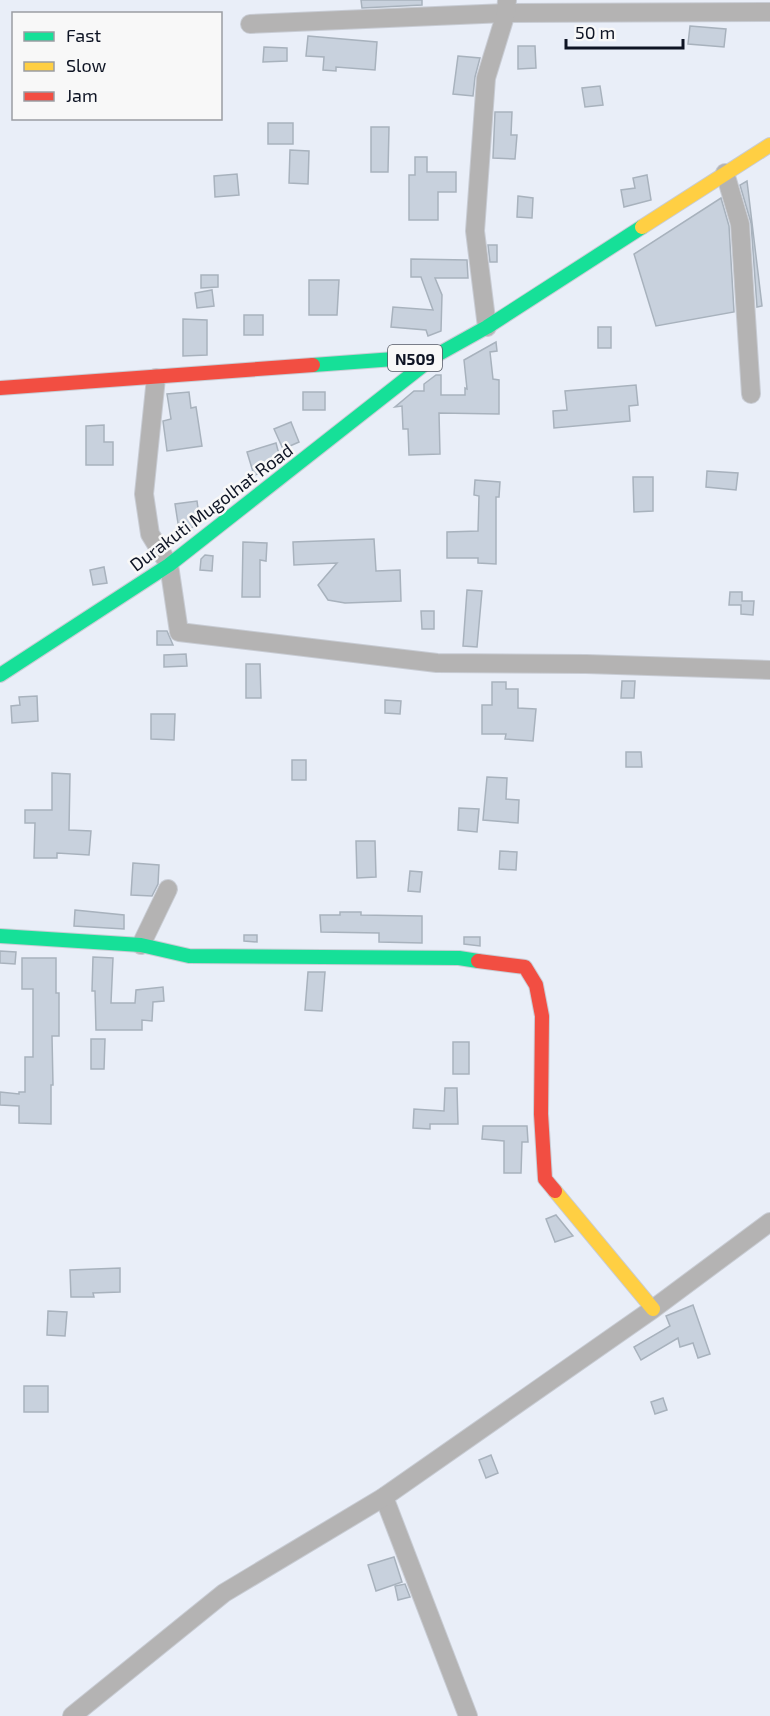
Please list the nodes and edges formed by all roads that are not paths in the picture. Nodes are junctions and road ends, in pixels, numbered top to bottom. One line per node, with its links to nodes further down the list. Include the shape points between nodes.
1 (506, 7): 2 (street); 3 (street); 6 (street, via 486,78 476,231)
2 (770, 12)
3 (250, 24)
4 (770, 145): 5 (main road, N509)
5 (725, 174): 6 (main road, N509); 10 (street, via 740,224)
6 (487, 327): 7 (main road, N509)
7 (435, 356): 8 (main road, N509); 11 (main road, Durakuti Mugolhat Road)
8 (156, 378): 9 (main road, N509); 11 (street, via 144,494 150,534)
9 (0, 388)
10 (751, 394)
11 (169, 565): 12 (street, via 179,632 437,663); 13 (main road, Durakuti Mugolhat Road)
12 (770, 670)
13 (0, 675)
14 (168, 889): 16 (street)
15 (0, 936): 16 (main road)
16 (141, 945): 18 (main road, via 189,956 459,958 525,967 536,985 542,1016 544,1179)
17 (770, 1222): 18 (street)
18 (652, 1309): 19 (street)
19 (384, 1497): 20 (street, via 224,1593); 21 (street)
20 (72, 1716)
21 (468, 1716)

